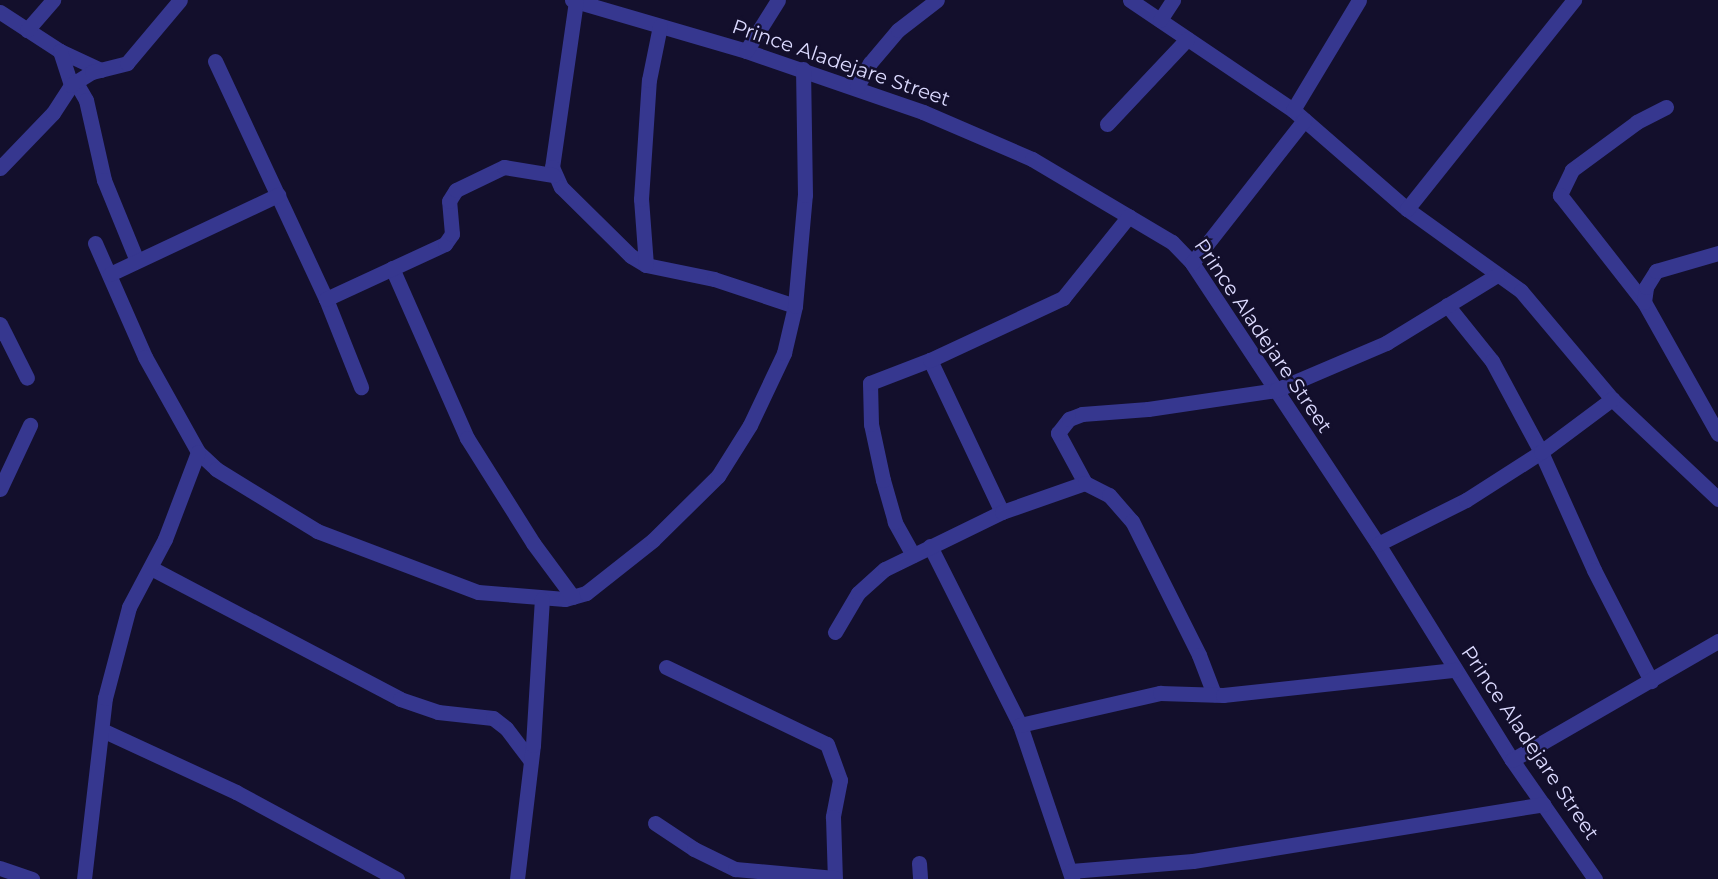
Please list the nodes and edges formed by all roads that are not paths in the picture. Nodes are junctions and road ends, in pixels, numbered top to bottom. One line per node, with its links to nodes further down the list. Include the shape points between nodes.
1 (53, 0): 13 (street)
2 (180, 0): 19 (street, via 127,63)
3 (778, 0): 16 (street)
4 (937, 0): 21 (street, via 898,30 870,63)
5 (1130, 0): 11 (street)
6 (1173, 0): 11 (street)
7 (1359, 0): 23 (street)
8 (1574, 0): 28 (street)
9 (574, 1): 12 (street, Prince Aladejare Street); 26 (street, via 555,137)
10 (0, 12): 13 (street)
11 (1160, 20): 14 (street)
12 (660, 26): 16 (street, Prince Aladejare Street); 34 (street, via 649,80 641,199)
13 (27, 30): 15 (street)
14 (1187, 39): 23 (street); 24 (street)
15 (60, 51): 19 (street); 20 (street)
16 (746, 51): 18 (street, Prince Aladejare Street)
17 (215, 61): 27 (street)
18 (802, 69): 21 (street, Prince Aladejare Street); 41 (street, via 805,195)
19 (101, 70): 20 (street)
20 (73, 83): 25 (street, via 53,113); 32 (street, via 86,100 105,180)
21 (857, 87): 29 (street, Prince Aladejare Street, via 1032,159)
22 (1666, 107): 39 (street, via 1637,122 1572,170 1560,195)
23 (1299, 115): 28 (street); 33 (street)
24 (1107, 124)
25 (0, 168)
26 (554, 175): 34 (street, via 631,256); 35 (street, via 504,167 456,190 449,201 449,240)
27 (278, 195): 32 (street); 38 (street)
28 (1407, 209): 37 (street)
29 (1129, 216): 33 (street, Prince Aladejare Street, via 1173,242); 43 (street, via 1063,298)
30 (95, 243): 36 (street)
31 (1718, 253): 39 (street, via 1656,271 1646,287)
32 (137, 261): 36 (street)
33 (1192, 263): 46 (street, Prince Aladejare Street)
34 (646, 265): 41 (street, via 714,279)
35 (392, 268): 38 (street); 60 (street, via 467,438 533,543)
36 (110, 274): 50 (street, via 145,357)
37 (1497, 275): 40 (street); 47 (street, via 1530,299)
38 (326, 299): 45 (street)
39 (1644, 302): 49 (street)
40 (1447, 305): 46 (street, via 1386,343); 51 (street, via 1492,362)
41 (795, 306): 60 (street, via 779,363 750,425 718,476 653,540 586,593)
42 (0, 324): 44 (street)
43 (930, 360): 55 (street); 58 (street, via 876,378 868,389 871,424 895,522)
44 (27, 378)
45 (361, 387)
46 (1276, 390): 52 (street, via 1148,409 1082,414 1069,419 1058,433); 56 (street, Prince Aladejare Street)
47 (1611, 399): 51 (street); 54 (street)
48 (30, 425): 53 (street)
49 (1718, 434)
50 (198, 452): 59 (street); 61 (street, via 216,469 317,531 478,592)
51 (1541, 452): 56 (street, via 1466,500); 66 (street, via 1594,570)
52 (1085, 483): 55 (street); 67 (street, via 1109,495 1132,521 1199,655)
53 (0, 489)
54 (1718, 499)
55 (1002, 512): 57 (street)
56 (1378, 544): 65 (street, Prince Aladejare Street)
57 (930, 546): 58 (street); 68 (street)
58 (913, 555): 62 (street, via 885,569 858,593)
59 (151, 568): 69 (street, via 129,607 105,698); 71 (street, via 400,699 438,712 493,718 506,728)
60 (573, 597): 61 (street)
61 (542, 599): 71 (street)
62 (836, 632)
63 (1718, 641): 66 (street)
64 (666, 667): 77 (street, via 827,744 840,780 832,817)
65 (1455, 670): 67 (street); 70 (street, Prince Aladejare Street)
66 (1651, 681): 70 (street)
67 (1214, 694): 68 (street, via 1160,693)
68 (1020, 725): 76 (street)
69 (102, 730): 79 (street); 80 (street, via 236,792)
70 (1512, 760): 72 (street, Prince Aladejare Street)
71 (531, 761): 81 (street)
72 (1543, 804): 76 (street, via 1193,861); 83 (street, Prince Aladejare Street)
73 (655, 823): 77 (street, via 693,849 735,869)
74 (920, 863): 82 (street)
75 (7, 873): 78 (street)
76 (1071, 875)
77 (835, 878)
78 (32, 879)
79 (84, 879)
80 (396, 879)
81 (517, 879)
82 (920, 879)
83 (1595, 879)

